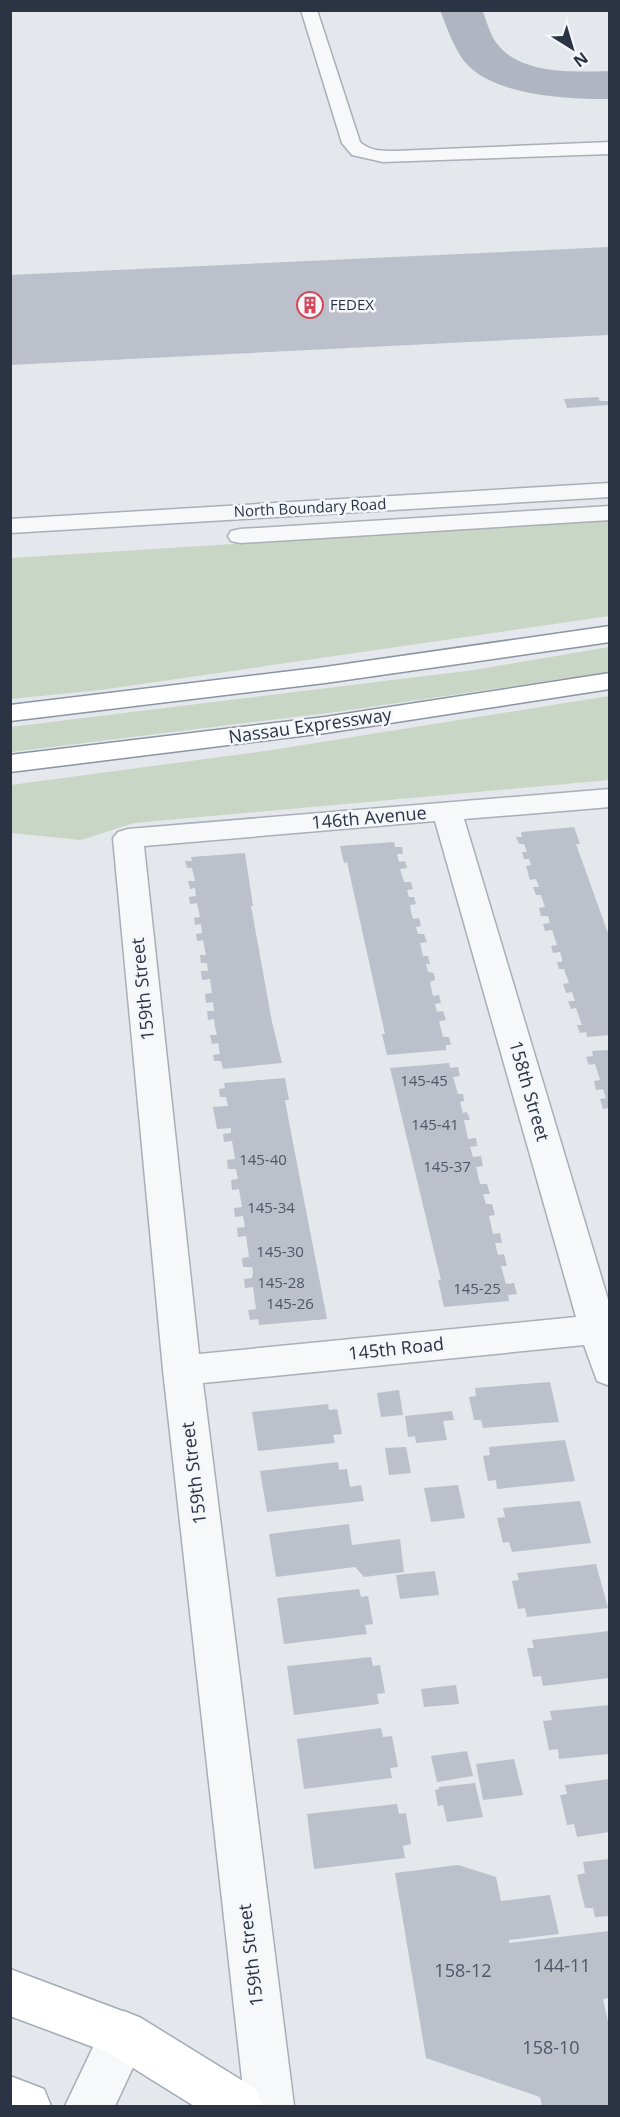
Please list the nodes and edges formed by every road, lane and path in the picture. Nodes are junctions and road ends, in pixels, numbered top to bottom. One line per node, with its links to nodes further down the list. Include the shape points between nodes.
1 (309, 10): 2 (street, via 351,143 359,151 395,158)
2 (609, 148)
3 (609, 490): 5 (street, North Boundary Road)
4 (609, 513): 6 (street, North Boundary Road)
5 (10, 526)
6 (222, 537)
7 (76, 545): 8 (street)
8 (10, 549)
9 (609, 634): 11 (main road, via 291,680)
10 (609, 681): 12 (main road, Nassau Expressway, via 325,725)
11 (10, 712)
12 (10, 764)
13 (609, 798): 14 (street, 146th Avenue)
14 (447, 812): 15 (street, 146th Avenue); 16 (street, 158th Street)
15 (128, 838): 17 (street, 159th Street)
16 (604, 1328): 17 (street, 145th Road); 18 (street, 158th Street)
17 (182, 1370): 25 (street, 159th Street)
18 (609, 1371)
19 (10, 1992): 20 (main road)
20 (123, 2035): 23 (street); 24 (main road)
21 (10, 2100): 22 (main road)
22 (27, 2106)
23 (89, 2106)
24 (239, 2106)
25 (269, 2106)

